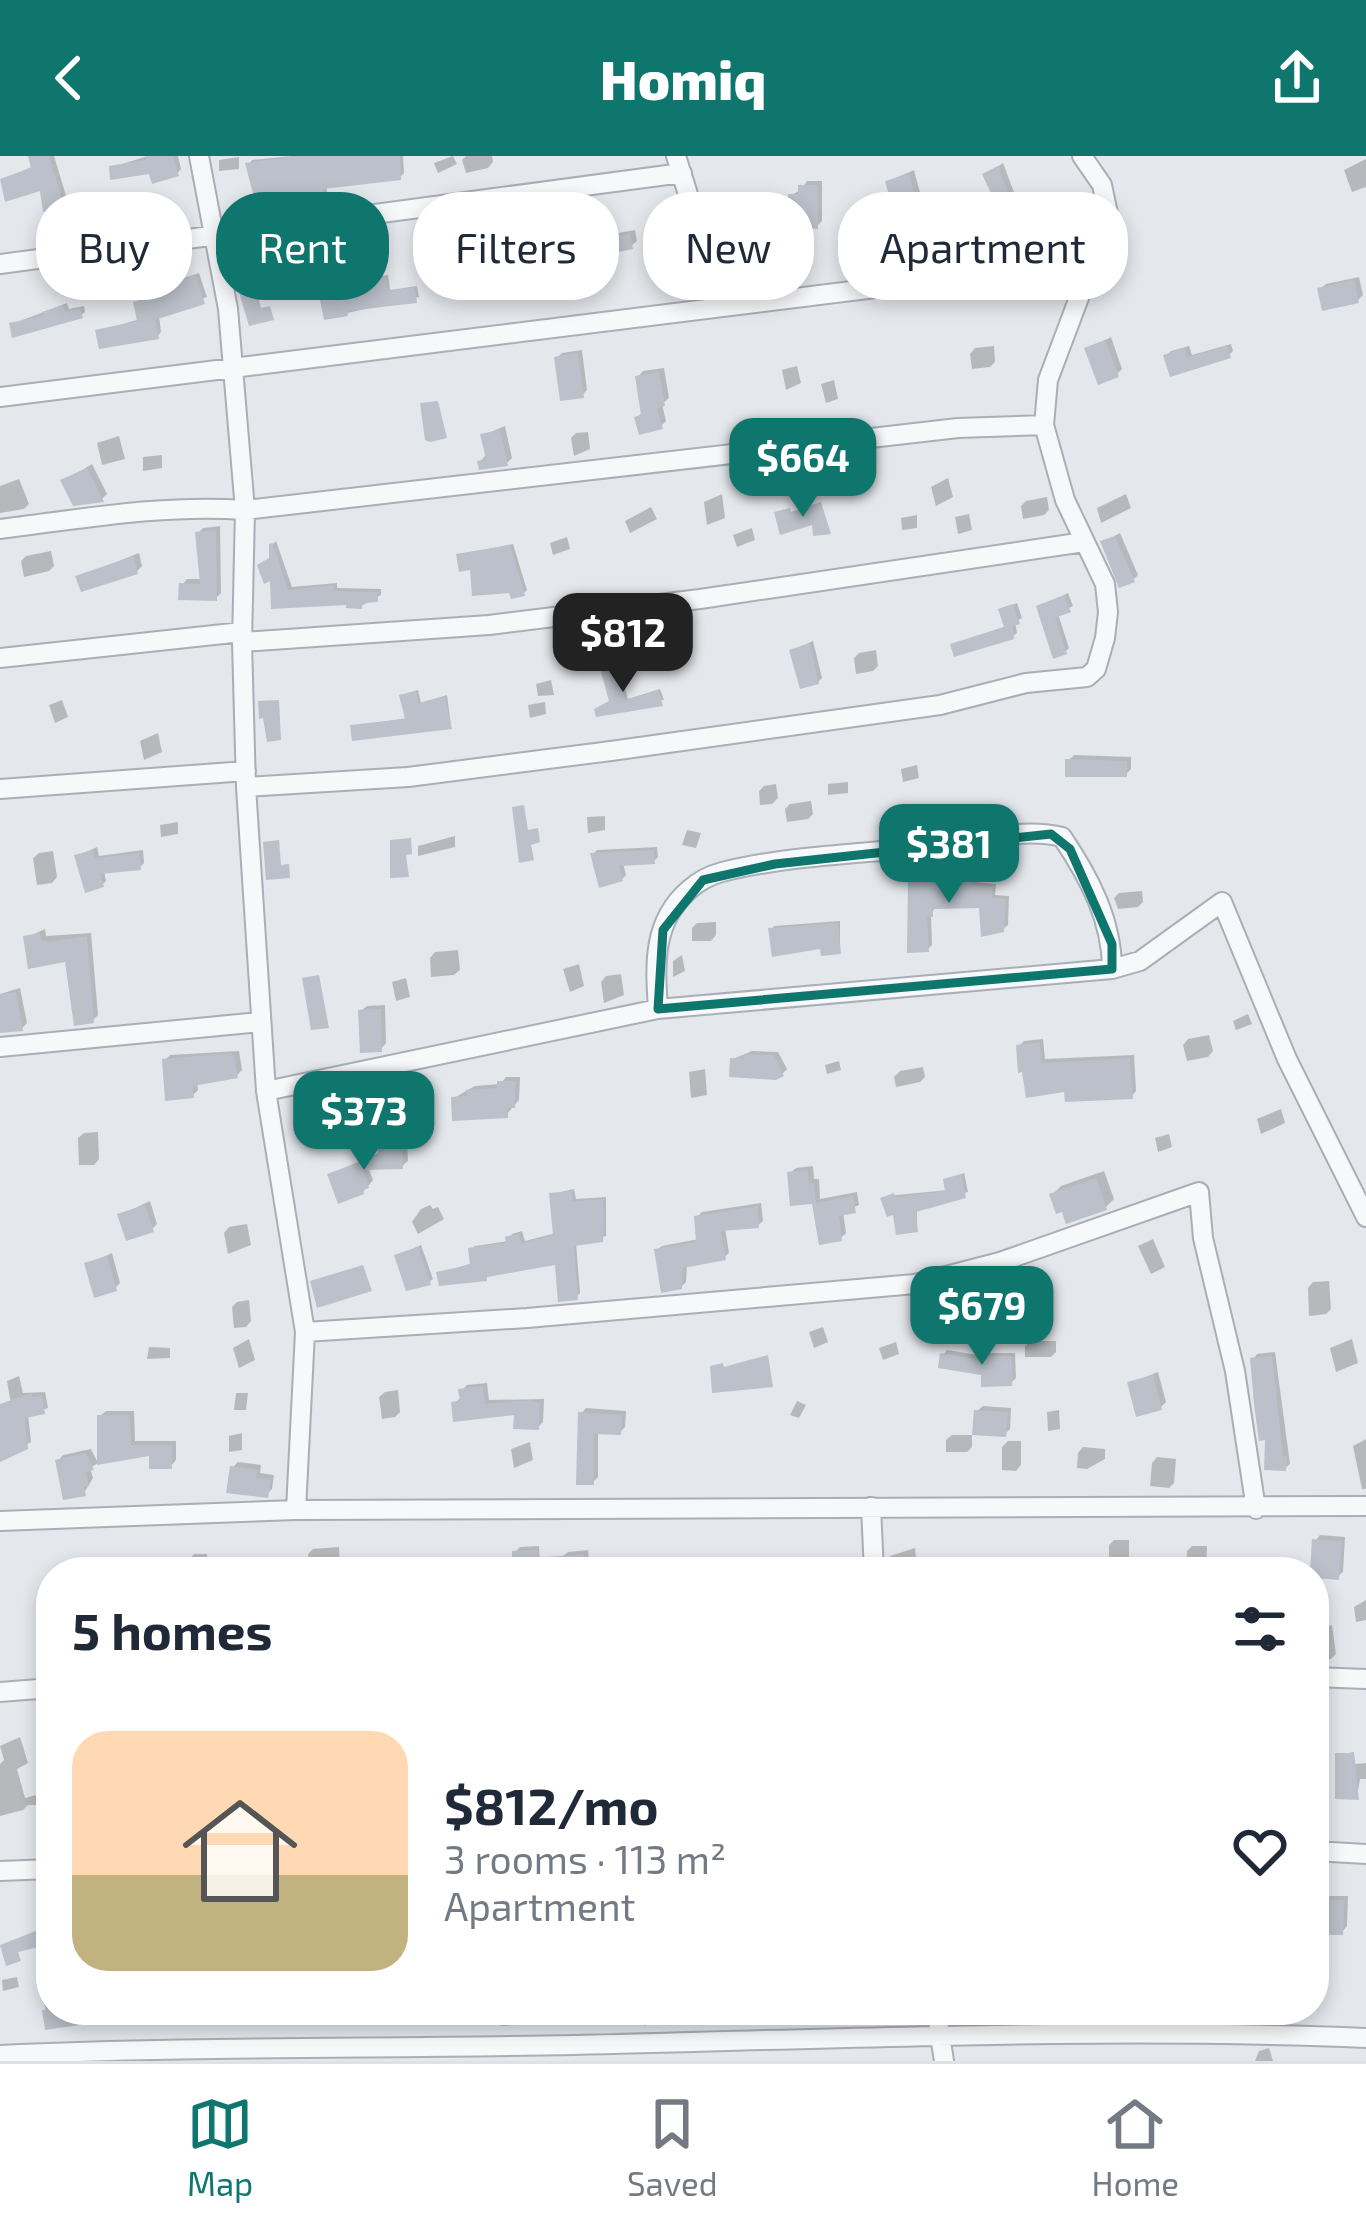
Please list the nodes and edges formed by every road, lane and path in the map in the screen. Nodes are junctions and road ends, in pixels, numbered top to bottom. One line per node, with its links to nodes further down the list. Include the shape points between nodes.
1 (199, 156): 5 (street)
2 (1082, 156): 4 (street)
3 (679, 165): 5 (street); 9 (street)
4 (1103, 192)
5 (214, 235): 6 (street); 10 (street)
6 (0, 264)
7 (838, 292): 9 (street)
8 (1079, 300): 12 (street, via 1048,380)
9 (723, 306): 10 (street)
10 (233, 366): 11 (street); 13 (street)
11 (0, 397)
12 (1044, 424): 13 (street); 15 (street)
13 (245, 510): 14 (street, via 146,510); 16 (street)
14 (0, 529)
15 (1084, 542): 16 (street, via 489,625); 18 (street, via 1105,584 1108,613 1101,657 1087,676 940,705 408,777)
16 (242, 637): 17 (street); 18 (street)
17 (0, 658)
18 (246, 779): 19 (street); 22 (street)
19 (0, 789)
20 (1112, 969): 21 (street); 21 (street, via 1104,916 1062,837 1007,837 703,880 676,905 655,951); 25 (street, via 1140,961 1222,902 1287,1059)
21 (658, 1009): 24 (street)
22 (260, 1022): 23 (street); 24 (street)
23 (0, 1047)
24 (266, 1091): 26 (street)
25 (1366, 1216)
26 (305, 1332): 29 (street, via 915,1284 1199,1192); 30 (street)
27 (1366, 1506): 29 (street)
28 (871, 1507): 29 (street); 30 (street); 32 (street)
29 (1256, 1509)
30 (296, 1510): 31 (street)
31 (0, 1521)
32 (873, 1557)
33 (1329, 1677): 34 (street)
34 (1366, 1678)
35 (36, 1689): 36 (street)
36 (0, 1692)
37 (1329, 1851): 38 (street)
38 (1366, 1854)
39 (36, 1870): 40 (street)
40 (0, 1871)
41 (938, 2025): 42 (street)
42 (940, 2036): 43 (street); 44 (street); 46 (street)
43 (1366, 2038)
44 (529, 2053): 45 (street, via 167,2047)
45 (0, 2055)
46 (944, 2061)

